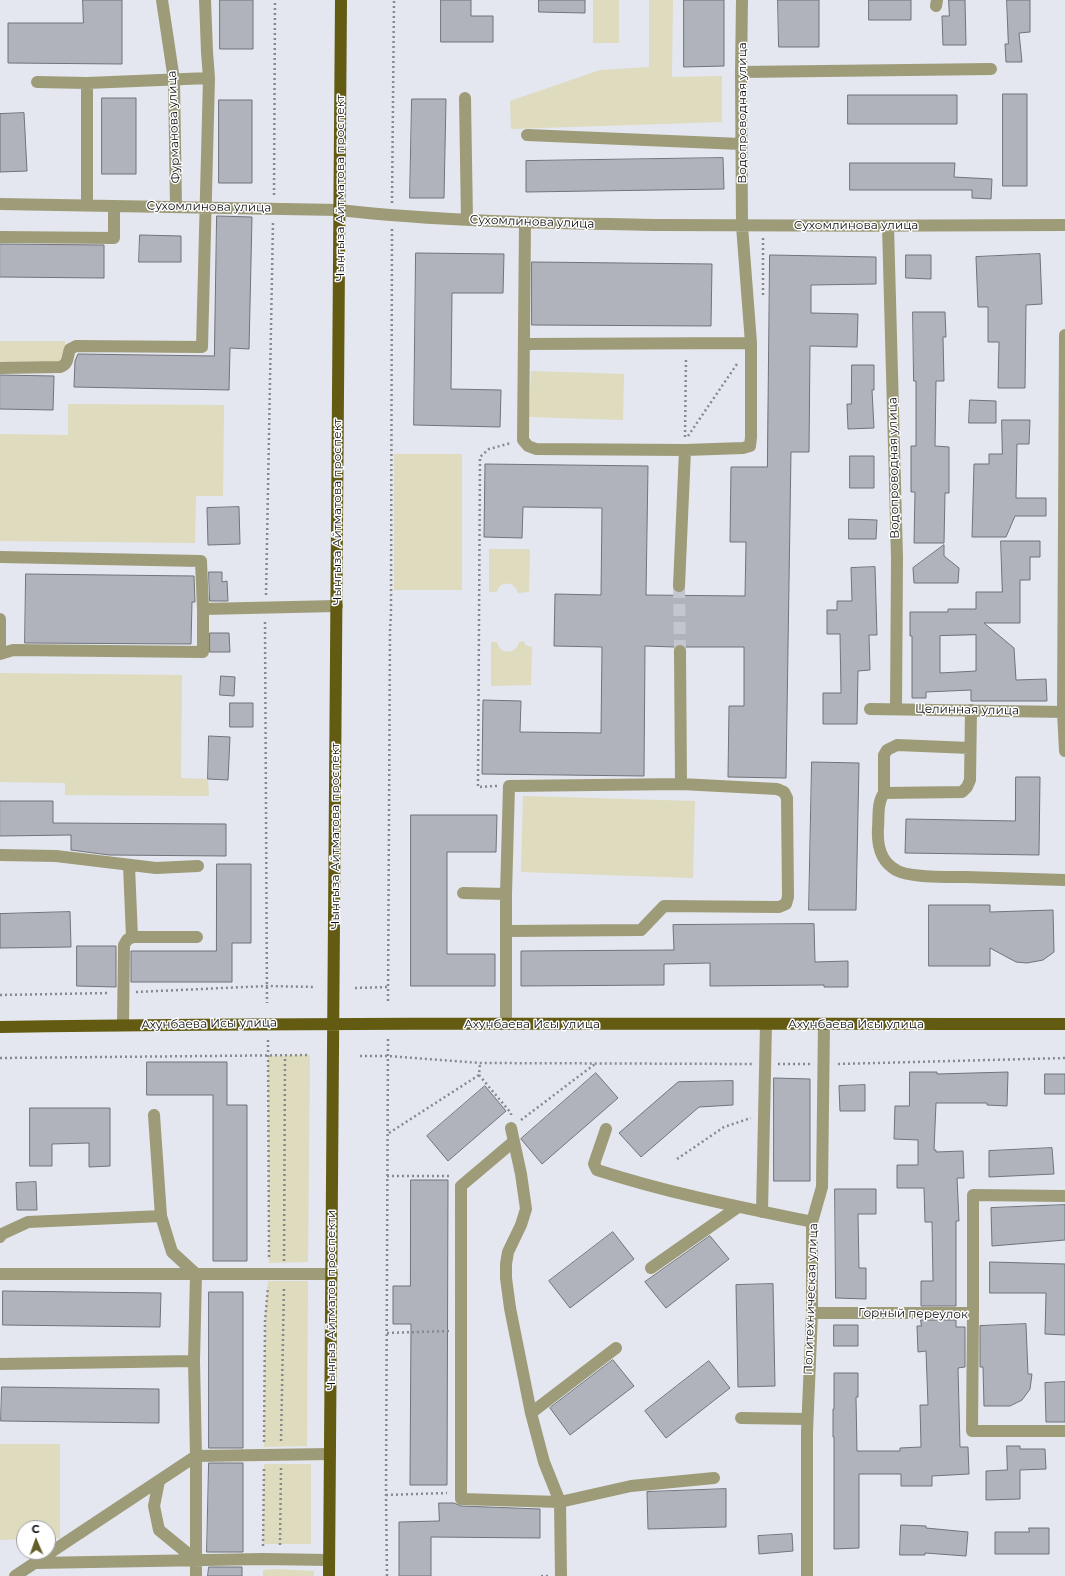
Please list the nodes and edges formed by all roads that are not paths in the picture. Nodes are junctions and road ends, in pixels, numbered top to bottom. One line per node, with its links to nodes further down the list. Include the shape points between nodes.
1 (162, 0): 8 (street, Фурманова улица)
2 (205, 0): 7 (street)
3 (341, 0): 19 (main road, Чынгыза Айтматова проспект)
4 (742, 0): 6 (street, Водопроводная улица)
5 (991, 69): 6 (street)
6 (741, 72): 13 (street, Водопроводная улица)
7 (209, 78): 8 (street); 18 (street)
8 (174, 80): 10 (street); 17 (street, Фурманова улица)
9 (37, 82): 10 (street)
10 (87, 83): 15 (street)
11 (465, 98): 20 (street)
12 (527, 135): 13 (street)
13 (741, 144): 23 (street, Водопроводная улица)
14 (0, 204): 15 (street, Сухомлинова улица)
15 (87, 205): 16 (street, Сухомлинова улица)
16 (114, 206): 17 (street, Сухомлинова улица); 25 (street, via 114,238)
17 (176, 207): 18 (street, Сухомлинова улица)
18 (205, 208): 19 (street, Сухомлинова улица); 29 (street, via 202,347 76,346 70,349 67,361 60,367)
19 (339, 210): 20 (street, Сухомлинова улица); 34 (main road, Чынгыза Айтматова проспект)
20 (467, 220): 21 (street, Сухомлинова улица)
21 (525, 223): 23 (street, Сухомлинова улица); 28 (street)
22 (1065, 225): 24 (street, Сухомлинова улица)
23 (742, 226): 24 (street, Сухомлинова улица); 27 (street, Водопроводная улица)
24 (888, 226): 40 (street, Водопроводная улица, via 897,558)
25 (0, 237)
26 (1065, 335): 30 (street)
27 (751, 343): 28 (street); 31 (street, Водопроводная улица, via 750,446 736,449)
28 (524, 344): 31 (street, via 523,440 528,446 536,449)
29 (0, 368)
30 (1065, 389): 42 (street)
31 (685, 450): 33 (street)
32 (0, 557): 35 (street, via 201,561)
33 (679, 586)
34 (337, 606): 35 (street); 56 (main road, Чынгыза Айтматова проспект)
35 (203, 609): 38 (street, via 202,652 13,650)
36 (0, 619): 38 (street)
37 (680, 650): 45 (street)
38 (0, 654)
39 (870, 709): 40 (street, Целинная улица)
40 (896, 709): 41 (street, Целинная улица)
41 (971, 710): 42 (street, Целинная улица); 43 (street)
42 (1064, 712): 44 (street)
43 (970, 748): 46 (street, via 970,780 968,787 962,792); 46 (street, via 897,745 887,750 884,755)
44 (1065, 751)
45 (681, 784): 52 (street, via 509,786); 53 (street, via 777,789 784,792 787,798 786,904 779,907 664,906 641,930)
46 (884, 793): 50 (street, via 879,800 877,838 882,857 897,871 931,876)
47 (0, 855): 48 (street, via 56,856)
48 (129, 866): 49 (street); 54 (street)
49 (198, 866)
50 (1065, 880)
51 (463, 893): 52 (street)
52 (506, 894): 53 (street)
53 (506, 930): 57 (street)
54 (132, 937): 55 (street); 61 (street, via 124,945)
55 (197, 937)
56 (333, 1023): 57 (main road, Ахунбаева Исы улица); 61 (main road, Ахунбаева Исы улица); 76 (main road, Чынгыз Айтматов проспекти)
57 (506, 1024): 58 (main road, Ахунбаева Исы улица)
58 (766, 1024): 59 (main road, Ахунбаева Исы улица); 69 (street)
59 (824, 1024): 60 (main road, Ахунбаева Исы улица); 71 (street, Политехническая улица, via 822,1187)
60 (1065, 1024)
61 (122, 1025): 62 (main road, Ахунбаева Исы улица)
62 (0, 1027)
63 (154, 1115): 70 (street)
64 (511, 1128): 66 (street)
65 (606, 1129): 68 (street, via 594,1164 597,1170 698,1199)
66 (513, 1142): 82 (street, via 526,1210 508,1252 506,1278); 90 (street, via 461,1186 461,1499)
67 (1065, 1196): 78 (street, via 974,1196)
68 (738, 1207): 69 (street); 73 (street)
69 (762, 1212): 71 (street)
70 (161, 1216): 72 (street, via 28,1222); 75 (street, via 172,1252)
71 (812, 1222): 77 (street, Политехническая улица)
72 (0, 1237)
73 (651, 1268)
74 (0, 1274): 75 (street)
75 (196, 1274): 76 (street); 80 (street)
76 (332, 1274): 86 (main road, Чынгыз Айтматов проспекти)
77 (812, 1313): 78 (street, Горный переулок); 84 (street, Политехническая улица)
78 (973, 1314): 85 (street, Горный переулок, via 972,1432)
79 (616, 1348): 82 (street)
80 (194, 1361): 81 (street); 87 (street)
81 (0, 1364)
82 (531, 1413): 90 (street, via 544,1462)
83 (740, 1418): 84 (street)
84 (807, 1419): 98 (street, Политехническая улица)
85 (1065, 1431)
86 (330, 1454): 87 (street); 91 (main road, Чынгыз Айтматов проспекти)
87 (196, 1456): 89 (street); 92 (street)
88 (714, 1478): 90 (street, via 630,1486)
89 (159, 1481): 92 (street, via 154,1506 159,1530); 93 (street)
90 (560, 1502): 97 (street)
91 (330, 1560): 92 (street); 96 (main road, Чынгыз Айтматов проспекти)
92 (197, 1561): 93 (street); 95 (street)
93 (35, 1563): 94 (street)
94 (15, 1576)
95 (196, 1576)
96 (329, 1576)
97 (560, 1576)
98 (807, 1576)

